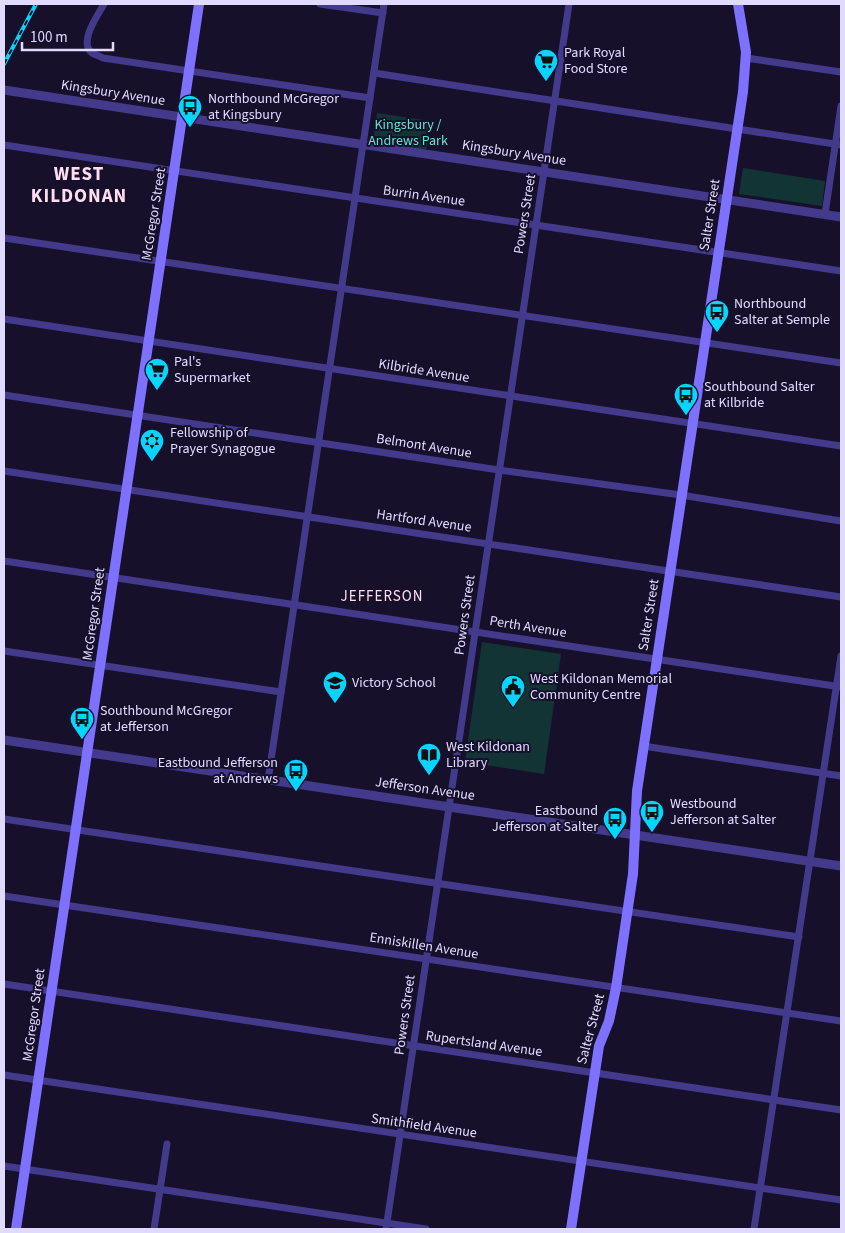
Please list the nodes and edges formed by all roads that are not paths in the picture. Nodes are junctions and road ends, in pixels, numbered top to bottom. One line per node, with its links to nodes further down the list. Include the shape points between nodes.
1 (104, 4): 9 (street, via 89,31 87,41 92,53 104,58)
2 (199, 4): 9 (main road, McGregor Street)
3 (320, 4): 7 (street)
4 (384, 4): 7 (street)
5 (569, 4): 14 (street, Powers Street)
6 (740, 7): 8 (main road, Salter Street)
7 (383, 13): 11 (street)
8 (746, 58): 10 (street); 17 (main road, Salter Street)
9 (189, 71): 13 (street); 16 (main road, McGregor Street)
10 (841, 72)
11 (374, 73): 13 (street); 14 (street)
12 (4, 90): 16 (street, Kingsbury Avenue)
13 (370, 98): 18 (street)
14 (554, 101): 17 (street); 22 (street, Powers Street)
15 (841, 106): 19 (street)
16 (182, 117): 18 (street, Kingsbury Avenue); 21 (main road, McGregor Street)
17 (737, 128): 19 (street); 24 (main road, Salter Street)
18 (363, 144): 22 (street, Kingsbury Avenue); 23 (street)
19 (839, 144): 25 (street)
20 (4, 145): 21 (street, Burrin Avenue)
21 (174, 171): 23 (street, Burrin Avenue); 30 (main road, McGregor Street)
22 (544, 172): 24 (street, Kingsbury Avenue); 27 (street, Powers Street)
23 (354, 198): 27 (street, Burrin Avenue); 32 (street)
24 (726, 199): 25 (street, Kingsbury Avenue); 29 (main road, Salter Street)
25 (825, 214): 26 (street, Kingsbury Avenue)
26 (841, 217)
27 (536, 225): 29 (street, Burrin Avenue); 33 (street, Powers Street)
28 (4, 238): 30 (street)
29 (718, 252): 31 (street, Burrin Avenue); 36 (main road, Salter Street)
30 (160, 261): 32 (street); 35 (main road, McGregor Street)
31 (841, 271)
32 (342, 288): 33 (street); 38 (street)
33 (522, 315): 36 (street); 40 (street, Powers Street)
34 (4, 320): 35 (street, Kilbride Avenue)
35 (149, 342): 38 (street, Kilbride Avenue); 41 (main road, McGregor Street)
36 (704, 343): 37 (street); 42 (main road, Salter Street)
37 (841, 363)
38 (330, 370): 40 (street, Kilbride Avenue); 43 (street)
39 (4, 395): 41 (street, Belmont Avenue)
40 (510, 397): 42 (street, Kilbride Avenue); 45 (street, Powers Street)
41 (137, 415): 43 (street, Belmont Avenue); 47 (main road, McGregor Street)
42 (692, 424): 44 (street, Kilbride Avenue); 48 (main road, Salter Street)
43 (319, 442): 45 (street, Belmont Avenue); 49 (street)
44 (841, 446)
45 (499, 470): 48 (street, Belmont Avenue); 51 (street, Powers Street)
46 (4, 471): 47 (street, Hartford Avenue)
47 (126, 490): 49 (street, Hartford Avenue); 54 (main road, McGregor Street)
48 (681, 495): 50 (street, Belmont Avenue); 53 (main road, Salter Street)
49 (308, 517): 51 (street, Hartford Avenue); 56 (street)
50 (841, 521)
51 (488, 543): 53 (street, Hartford Avenue); 57 (street, Powers Street)
52 (4, 561): 54 (street, Perth Avenue)
53 (670, 571): 55 (street, Hartford Avenue); 60 (main road, Salter Street)
54 (113, 577): 56 (street, Perth Avenue); 61 (main road, McGregor Street)
55 (841, 597)
56 (294, 604): 57 (street, Perth Avenue); 63 (street)
57 (475, 632): 60 (street, Perth Avenue); 70 (street, Powers Street)
58 (4, 651): 61 (street)
59 (841, 656): 62 (street)
60 (657, 659): 62 (street, Perth Avenue); 65 (main road, Salter Street)
61 (100, 665): 63 (street); 66 (main road, McGregor Street)
62 (839, 686): 67 (street)
63 (281, 692): 69 (street)
64 (4, 740): 66 (street, Jefferson Avenue)
65 (644, 746): 67 (street); 73 (main road, Salter Street)
66 (88, 753): 69 (street, Jefferson Avenue); 72 (main road, McGregor Street)
67 (824, 773): 68 (street); 74 (street)
68 (841, 776)
69 (268, 780): 70 (street, Jefferson Avenue)
70 (449, 807): 73 (street, Jefferson Avenue); 76 (street, Powers Street)
71 (4, 819): 72 (street)
72 (76, 830): 76 (street); 78 (main road, McGregor Street)
73 (634, 834): 74 (street, Jefferson Avenue); 79 (main road, Salter Street, via 633,874)
74 (810, 862): 75 (street, Jefferson Avenue); 80 (street)
75 (841, 866)
76 (438, 884): 79 (street); 81 (street, Powers Street)
77 (4, 896): 78 (street, Enniskillen Avenue)
78 (65, 905): 81 (street, Enniskillen Avenue); 84 (main road, McGregor Street)
79 (627, 913): 80 (street); 83 (main road, Salter Street)
80 (799, 937): 85 (street)
81 (426, 959): 83 (street, Enniskillen Avenue); 87 (street, Powers Street)
82 (4, 984): 84 (street, Rupertsland Avenue)
83 (616, 988): 85 (street, Enniskillen Avenue); 88 (main road, Salter Street)
84 (51, 992): 87 (street, Rupertsland Avenue); 90 (main road, McGregor Street)
85 (787, 1013): 86 (street, Enniskillen Avenue); 91 (street)
86 (841, 1021)
87 (413, 1046): 88 (street, Rupertsland Avenue); 93 (street, Powers Street)
88 (594, 1073): 91 (street, Rupertsland Avenue); 95 (main road, Salter Street)
89 (4, 1075): 90 (street, Smithfield Avenue)
90 (38, 1080): 93 (street, Smithfield Avenue); 97 (main road, McGregor Street)
91 (773, 1100): 92 (street, Rupertsland Avenue); 98 (street)
92 (841, 1110)
93 (400, 1135): 95 (street, Smithfield Avenue); 101 (street, Powers Street)
94 (167, 1144): 99 (street)
95 (580, 1161): 98 (street, Smithfield Avenue); 105 (main road, Salter Street)
96 (4, 1166): 97 (street)
97 (25, 1169): 99 (street); 102 (main road, McGregor Street)
98 (760, 1188): 100 (street, Smithfield Avenue); 106 (street)
99 (160, 1189): 101 (street); 103 (street)
100 (841, 1200)
101 (386, 1226): 104 (street)
102 (16, 1229)
103 (154, 1229)
104 (426, 1229)
105 (571, 1229)
106 (754, 1229)

